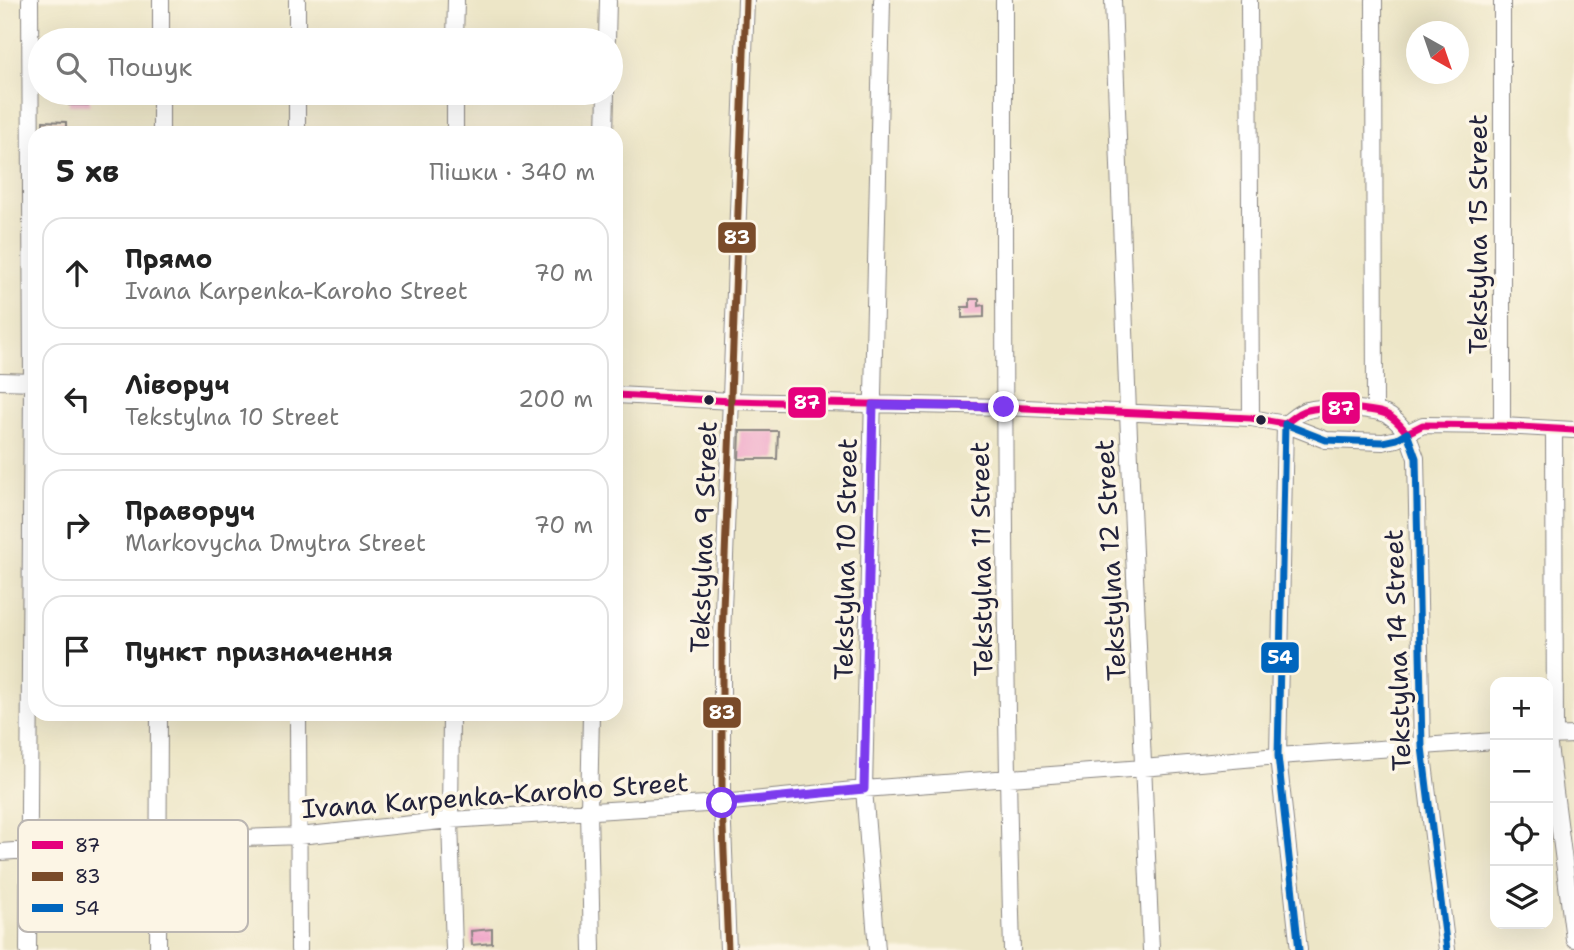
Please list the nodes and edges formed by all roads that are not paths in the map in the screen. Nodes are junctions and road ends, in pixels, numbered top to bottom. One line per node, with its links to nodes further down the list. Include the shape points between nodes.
1 (30, 0): 13 (street)
2 (161, 0): 14 (street)
3 (297, 0): 15 (street)
4 (456, 0): 16 (street)
5 (608, 0): 17 (street)
6 (746, 0): 31 (street, Tekstylna 9 Street)
7 (882, 0): 32 (street, Tekstylna 10 Street)
8 (1004, 0): 33 (street, Tekstylna 11 Street)
9 (1113, 0): 35 (street, Tekstylna 12 Street)
10 (1249, 0): 36 (street)
11 (1374, 0): 34 (street)
12 (1502, 0): 38 (street, Tekstylna 15 Street)
13 (30, 28)
14 (161, 28)
15 (297, 28)
16 (456, 28)
17 (607, 28)
18 (31, 105): 23 (street)
19 (161, 105): 24 (street)
20 (297, 105): 25 (street)
21 (455, 105): 26 (street)
22 (605, 105): 27 (street)
23 (31, 126)
24 (161, 126)
25 (297, 126)
26 (455, 126)
27 (604, 126)
28 (0, 381): 29 (street)
29 (28, 382)
30 (623, 395): 31 (street)
31 (732, 401): 32 (street); 57 (street, Tekstylna 9 Street, via 722,636)
32 (873, 405): 33 (street); 56 (street, Tekstylna 10 Street)
33 (1004, 407): 35 (street); 55 (street, Tekstylna 11 Street)
34 (1375, 411): 37 (street, via 1306,410); 41 (street, via 1388,415)
35 (1128, 413): 36 (street); 54 (street, Tekstylna 12 Street)
36 (1251, 418): 37 (street)
37 (1284, 424): 41 (street, via 1326,440 1383,442); 53 (street)
38 (1502, 426): 39 (street); 41 (street, via 1423,425)
39 (1554, 429): 40 (street); 42 (street)
40 (1574, 430)
41 (1407, 433): 52 (street, Tekstylna 14 Street, via 1416,458)
42 (1551, 677)
43 (30, 721): 59 (street)
44 (159, 721): 60 (street)
45 (298, 721): 62 (street)
46 (451, 721): 61 (street)
47 (591, 721): 58 (street)
48 (1574, 735): 49 (street)
49 (1553, 737)
50 (1550, 740): 68 (street)
51 (1490, 741): 52 (street, Ivana Karpenka-Karoho Street)
52 (1422, 747): 53 (street, Ivana Karpenka-Karoho Street); 79 (street, Tekstylna 14 Street)
53 (1278, 755): 54 (street, Ivana Karpenka-Karoho Street); 78 (street)
54 (1143, 768): 55 (street, Ivana Karpenka-Karoho Street); 77 (street, Tekstylna 12 Street)
55 (1007, 779): 56 (street, Ivana Karpenka-Karoho Street); 76 (street, Tekstylna 11 Street)
56 (864, 789): 57 (street, Ivana Karpenka-Karoho Street); 75 (street, Tekstylna 10 Street)
57 (722, 803): 58 (street, Ivana Karpenka-Karoho Street); 74 (street, Tekstylna 9 Street)
58 (589, 810): 61 (street, Ivana Karpenka-Karoho Street); 73 (street)
59 (29, 820)
60 (158, 820)
61 (450, 820): 62 (street, Ivana Karpenka-Karoho Street); 72 (street)
62 (299, 836): 63 (street, Ivana Karpenka-Karoho Street); 71 (street)
63 (248, 838)
64 (18, 851): 65 (street, Ivana Karpenka-Karoho Street)
65 (0, 852)
66 (28, 932): 69 (street)
67 (158, 932): 70 (street)
68 (1574, 939)
69 (28, 950)
70 (158, 950)
71 (299, 950)
72 (454, 950)
73 (592, 950)
74 (728, 950)
75 (877, 950)
76 (1012, 950)
77 (1151, 950)
78 (1299, 950)
79 (1447, 950)

